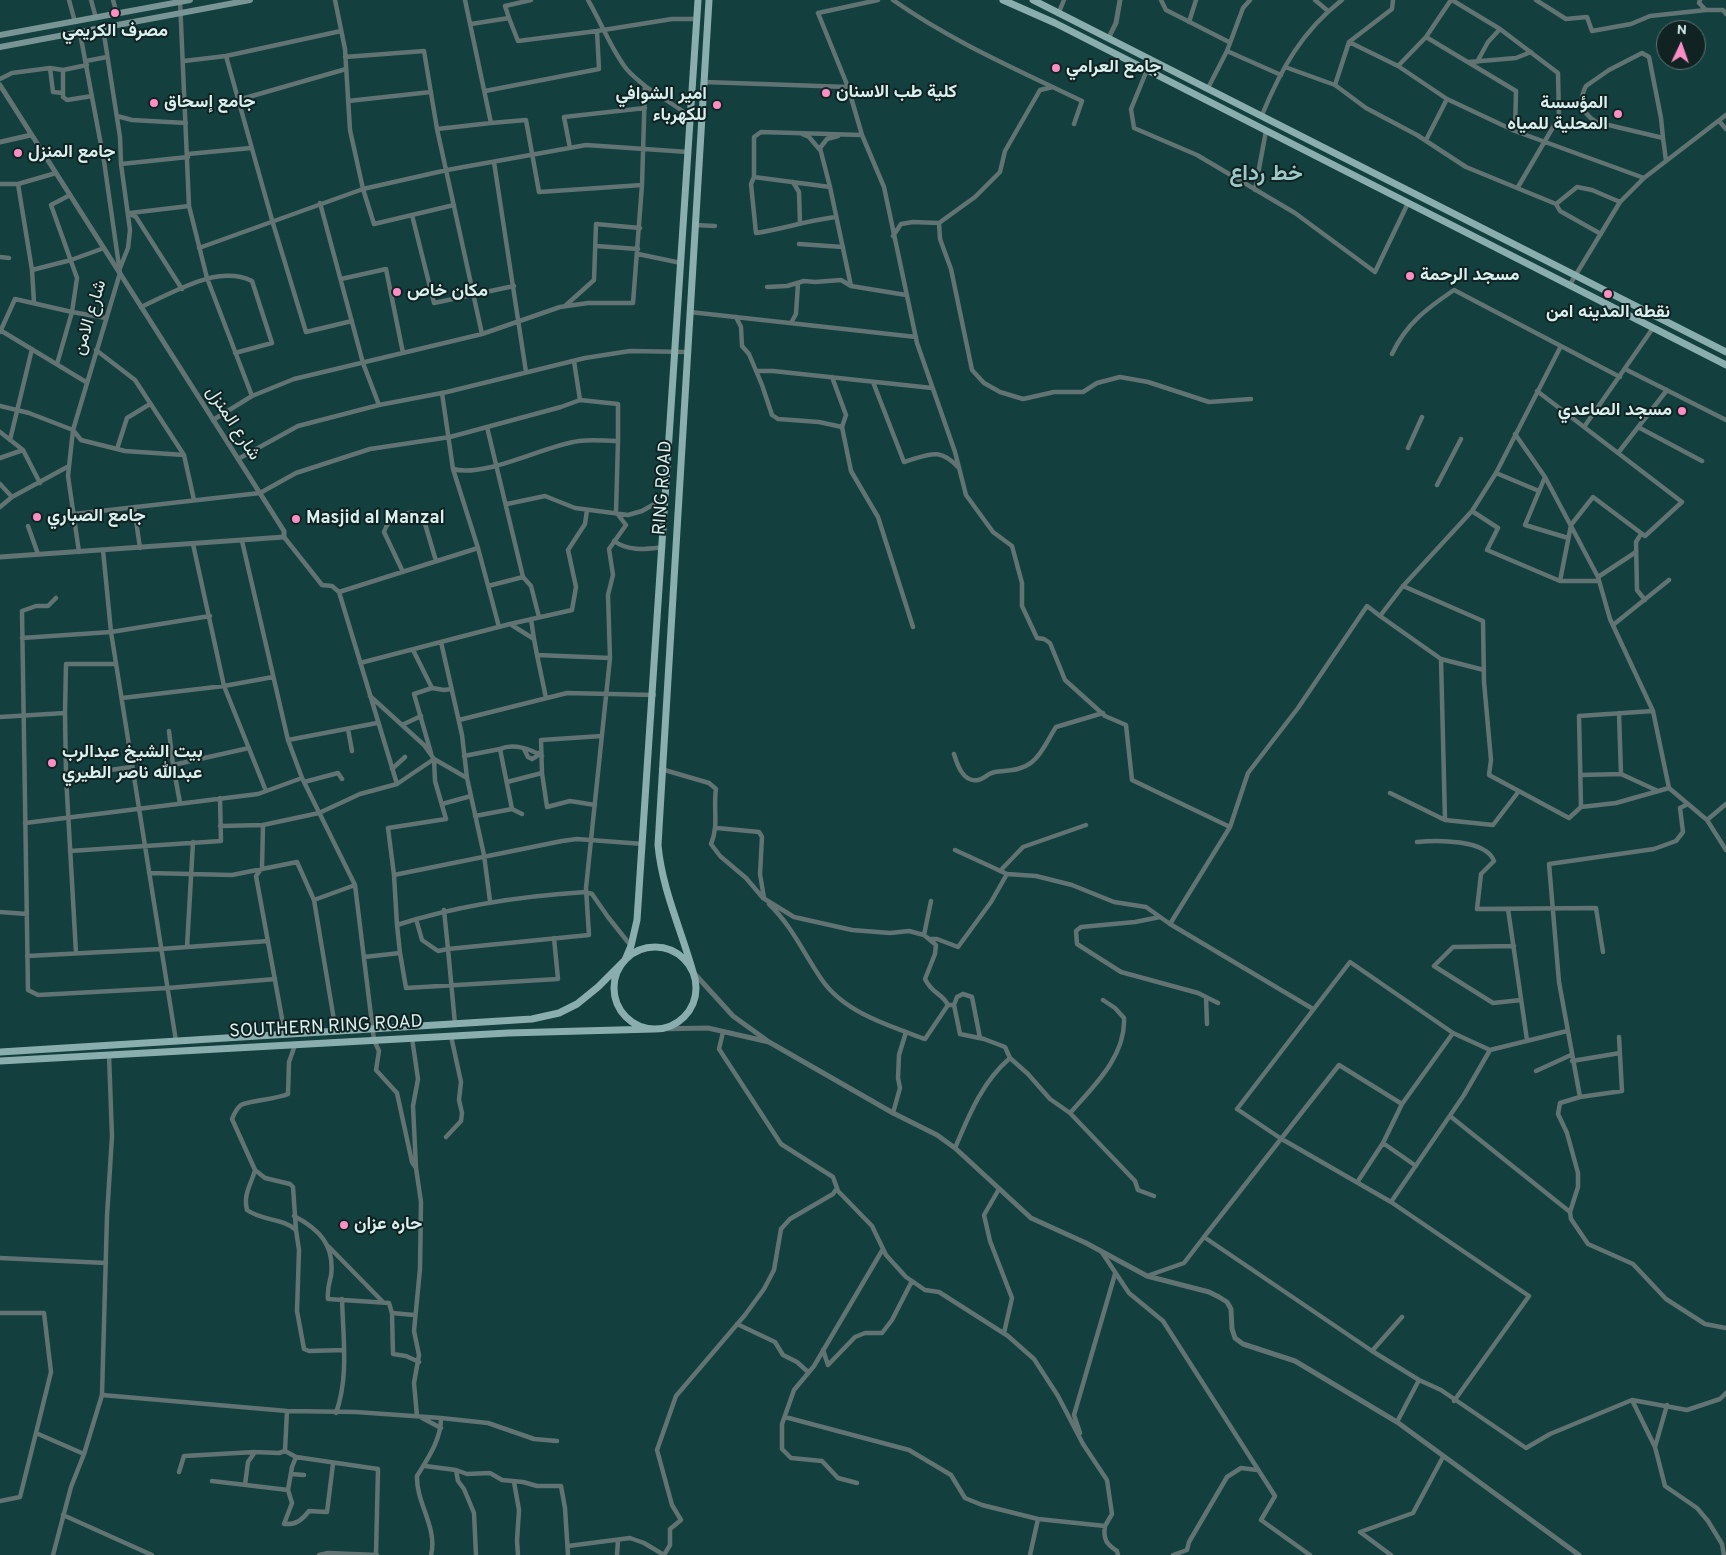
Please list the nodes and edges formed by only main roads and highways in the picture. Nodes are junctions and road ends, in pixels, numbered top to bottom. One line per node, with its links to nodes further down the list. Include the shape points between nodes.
1 (190, 0): 7 (main road)
2 (250, 0): 11 (main road)
3 (698, 0): 17 (main road, RING ROAD)
4 (709, 0): 16 (main road, RING ROAD)
5 (1003, 0): 9 (main road)
6 (1033, 0): 8 (main road)
7 (180, 1): 10 (main road)
8 (1060, 12): 9 (main road); 12 (main road)
9 (1055, 23): 13 (main road)
10 (0, 35)
11 (0, 47)
12 (1372, 172): 13 (main road); 14 (main road)
13 (1364, 181): 15 (main road)
14 (1430, 201): 15 (main road); 18 (main road)
15 (1423, 211): 19 (main road)
16 (695, 227): 17 (main road); 23 (main road, RING ROAD, via 658,845 664,888)
17 (683, 228): 22 (main road, RING ROAD, via 637,920)
18 (1628, 302): 19 (main road); 20 (main road)
19 (1622, 312): 21 (main road)
20 (1726, 352)
21 (1726, 365)
22 (625, 960): 23 (main road, via 649,947 662,947 686,960); 24 (main road, via 617,971 614,984 618,1004 629,1020); 25 (main road, SOUTHERN RING ROAD, via 577,1004 559,1013 532,1019)
23 (693, 972): 24 (main road, via 695,999 689,1011 680,1021)
24 (654, 1029): 26 (main road, SOUTHERN RING ROAD, via 451,1036)
25 (0, 1052)
26 (0, 1061)

